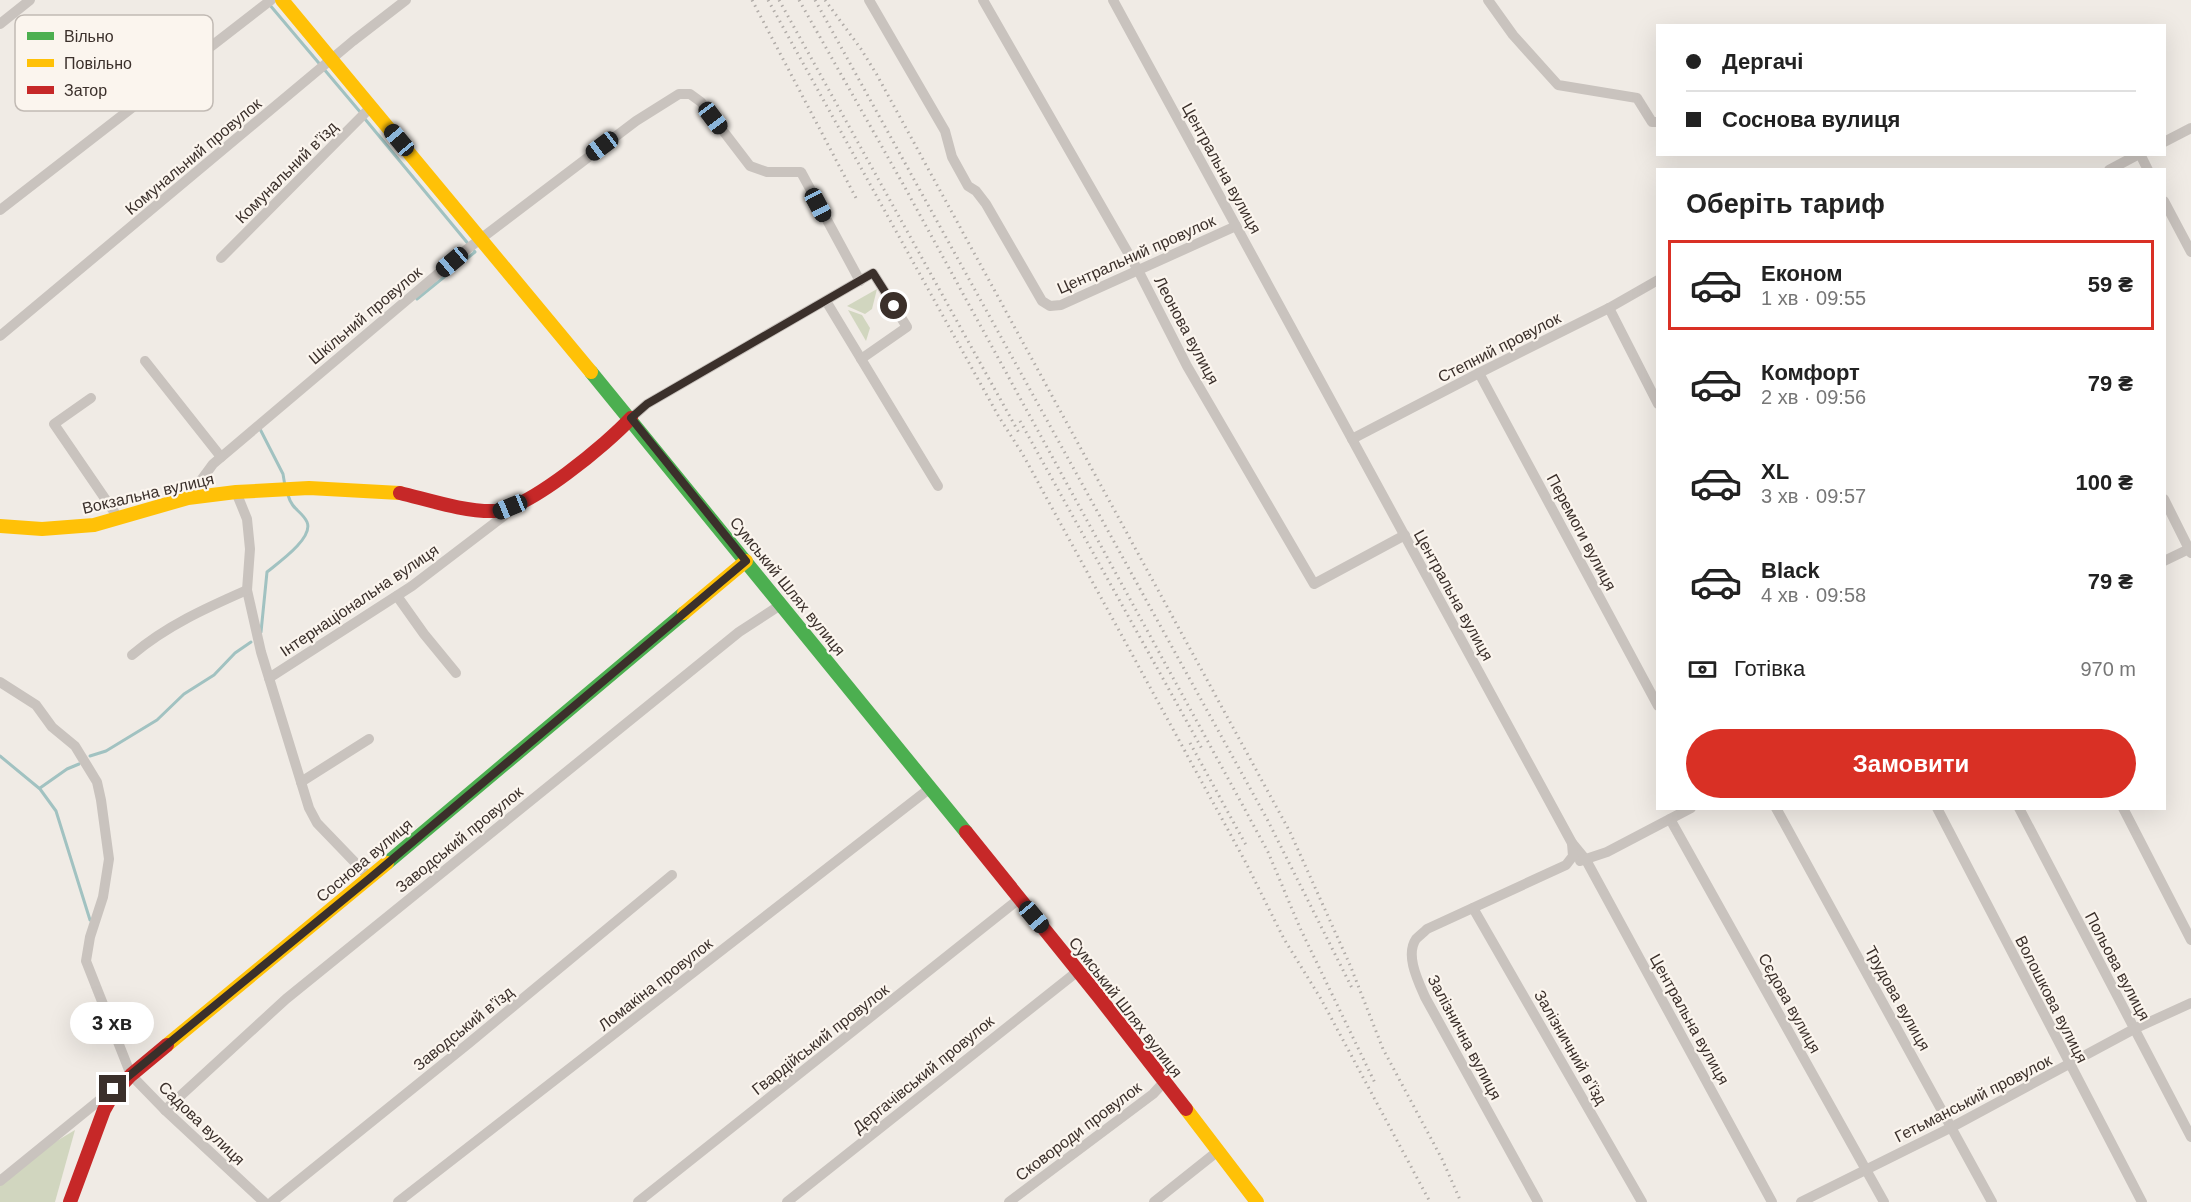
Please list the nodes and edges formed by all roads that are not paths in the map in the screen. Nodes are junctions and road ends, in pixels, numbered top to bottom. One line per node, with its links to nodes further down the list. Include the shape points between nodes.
1 (30, 0): 9 (street)
2 (271, 0): 10 (street)
3 (282, 0): 11 (street, Сумський Шлях вулиця)
4 (406, 0): 11 (street, Комунальний провулок)
5 (869, 0): 25 (street, Центральний провулок, via 945,131 952,157 968,186 986,204 1042,300 1050,306 1061,305)
6 (983, 0): 25 (street, Леонова вулиця)
7 (1113, 0): 21 (street, Центральна вулиця)
8 (1488, 0): 14 (street, via 1558,85 1637,98 1652,122)
9 (0, 24)
10 (213, 45)
11 (332, 60): 12 (street, Сумський Шлях вулиця); 30 (street, Комунальний провулок)
12 (371, 107): 22 (street, Сумський Шлях вулиця); 24 (street, Комунальний в’їзд)
13 (128, 111): 20 (street)
14 (1656, 122)
15 (2191, 128): 16 (street)
16 (2166, 141)
17 (2136, 156): 18 (street)
18 (2113, 168)
19 (2166, 205): 23 (street)
20 (0, 210)
21 (1236, 226): 25 (street, Центральний провулок); 37 (street, Центральна вулиця)
22 (481, 238): 26 (street, Шкільний провулок, via 636,121 679,94 690,94 701,102 750,166 767,172 801,172); 36 (street, Сумський Шлях вулиця); 38 (street, Шкільний провулок)
23 (2191, 252)
24 (221, 258)
25 (1139, 272): 46 (street, Леонова вулиця, via 1187,366 1314,584)
26 (860, 281): 28 (street); 31 (street, via 873,273 907,327)
27 (1656, 281): 29 (street, Степний провулок)
28 (826, 301): 31 (street); 36 (street, via 647,404)
29 (1609, 308): 33 (street, Степний провулок); 35 (street)
30 (0, 336)
31 (861, 358): 39 (street)
32 (145, 361): 38 (street)
33 (1479, 373): 37 (street, Степний провулок); 57 (street, Перемоги вулиця)
34 (91, 398): 44 (street, via 54,424)
35 (1656, 400)
36 (631, 418): 42 (street, Вокзальна вулиця, via 573,468); 49 (street, Сумський Шлях вулиця)
37 (1352, 440): 46 (street, Центральна вулиця)
38 (221, 457): 41 (street, Шкільний провулок)
39 (938, 486)
40 (236, 492): 41 (street, Вокзальна вулиця); 42 (street, Вокзальна вулиця, via 309,488 393,492 498,511); 50 (street, via 247,519)
41 (188, 498): 44 (street, Вокзальна вулиця)
42 (523, 502): 51 (street, Інтернаціональна вулиця)
43 (2166, 502): 47 (street)
44 (119, 519): 45 (street, Вокзальна вулиця, via 42,529)
45 (0, 526)
46 (1405, 535): 67 (street, Центральна вулиця)
47 (2190, 550): 48 (street)
48 (2166, 560)
49 (746, 561): 52 (street, Сумський Шлях вулиця); 71 (street, Соснова вулиця)
50 (247, 590): 53 (street, via 197,613); 55 (street)
51 (397, 596): 54 (street); 55 (street, Інтернаціональна вулиця)
52 (782, 604): 60 (street, Сумський Шлях вулиця); 81 (street, Заводський провулок, via 739,632 295,992)
53 (132, 655)
54 (456, 673)
55 (269, 678): 59 (street)
56 (0, 682): 79 (street, Садова вулиця, via 36,705 52,727 75,746 97,782 109,859 86,961)
57 (1656, 702)
58 (369, 739): 59 (street)
59 (301, 782): 71 (street, via 317,823)
60 (929, 789): 72 (street, Сумський Шлях вулиця); 90 (street, Ломакіна провулок)
61 (1687, 810): 66 (street)
62 (1777, 810): 82 (street, Трудова вулиця)
63 (1938, 810): 78 (street, Волошкова вулиця)
64 (2020, 810): 77 (street, Польова вулиця)
65 (2124, 810): 74 (street)
66 (1671, 819): 68 (street); 85 (street, Сєдова вулиця)
67 (1572, 843): 68 (street, Центральна вулиця); 69 (street, via 1573,856)
68 (1586, 860): 69 (street); 98 (street, Центральна вулиця)
69 (1566, 865): 73 (street)
70 (672, 875): 89 (street, Заводський в’їзд)
71 (370, 878): 79 (street, Соснова вулиця)
72 (1019, 898): 75 (street, Сумський Шлях вулиця); 91 (street, Гвардійський провулок)
73 (1473, 908): 96 (street, Залізнична вулиця, via 1427,929 1415,940 1413,970); 97 (street, Залізничний в’їзд)
74 (2191, 940)
75 (1078, 971): 80 (street, Сумський Шлях вулиця); 92 (street, Дергачівський провулок)
76 (2191, 1003): 77 (street, Гетьманський провулок)
77 (2134, 1029): 78 (street, Гетьманський провулок); 83 (street, Польова вулиця)
78 (2069, 1065): 82 (street, Гетьманський провулок); 102 (street, Волошкова вулиця)
79 (131, 1075): 81 (street, Садова вулиця); 86 (street, Соснова вулиця); 87 (street, via 104,1110)
80 (1164, 1082): 84 (street, Сумський Шлях вулиця); 93 (street, Сковороди провулок)
81 (165, 1110): 88 (street, Садова вулиця)
82 (1952, 1127): 85 (street, Гетьманський провулок); 101 (street, Трудова вулиця)
83 (2191, 1137)
84 (1218, 1151): 94 (street); 95 (street, Сумський Шлях вулиця)
85 (1866, 1170): 99 (street, Гетьманський провулок); 100 (street, Сєдова вулиця)
86 (0, 1181)
87 (70, 1202)
88 (264, 1202)
89 (272, 1202)
90 (398, 1202)
91 (638, 1202)
92 (787, 1202)
93 (1009, 1202)
94 (1154, 1202)
95 (1257, 1202)
96 (1538, 1202)
97 (1642, 1202)
98 (1772, 1202)
99 (1801, 1202)
100 (1884, 1202)
101 (1992, 1202)
102 (2142, 1202)

